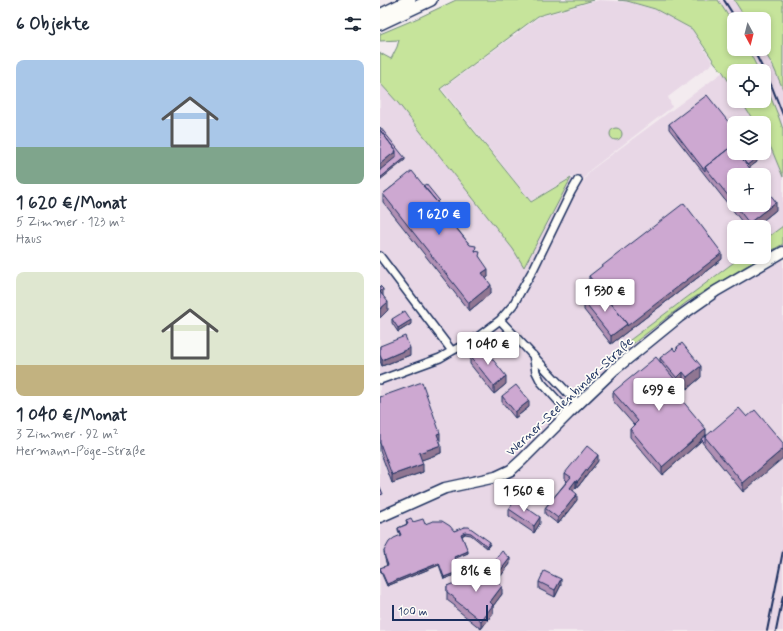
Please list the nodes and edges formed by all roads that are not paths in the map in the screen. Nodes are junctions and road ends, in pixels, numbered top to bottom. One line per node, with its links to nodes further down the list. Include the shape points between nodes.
1 (410, 0): 3 (main road)
2 (431, 0): 4 (main road)
3 (380, 15)
4 (380, 24)
5 (578, 180): 8 (street, via 534,268 513,305)
6 (783, 252): 12 (main road, Werner-Seelenbinder-Straße, via 679,316 614,369)
7 (380, 256): 9 (street)
8 (500, 320): 9 (street, via 475,339); 10 (street)
9 (452, 351): 11 (street, via 440,358)
10 (533, 355): 12 (street); 13 (street, via 541,382)
11 (380, 380)
12 (578, 404): 13 (main road, Werner-Seelenbinder-Straße)
13 (569, 413): 14 (main road, Werner-Seelenbinder-Straße, via 511,470 496,477 445,488)
14 (380, 517)

